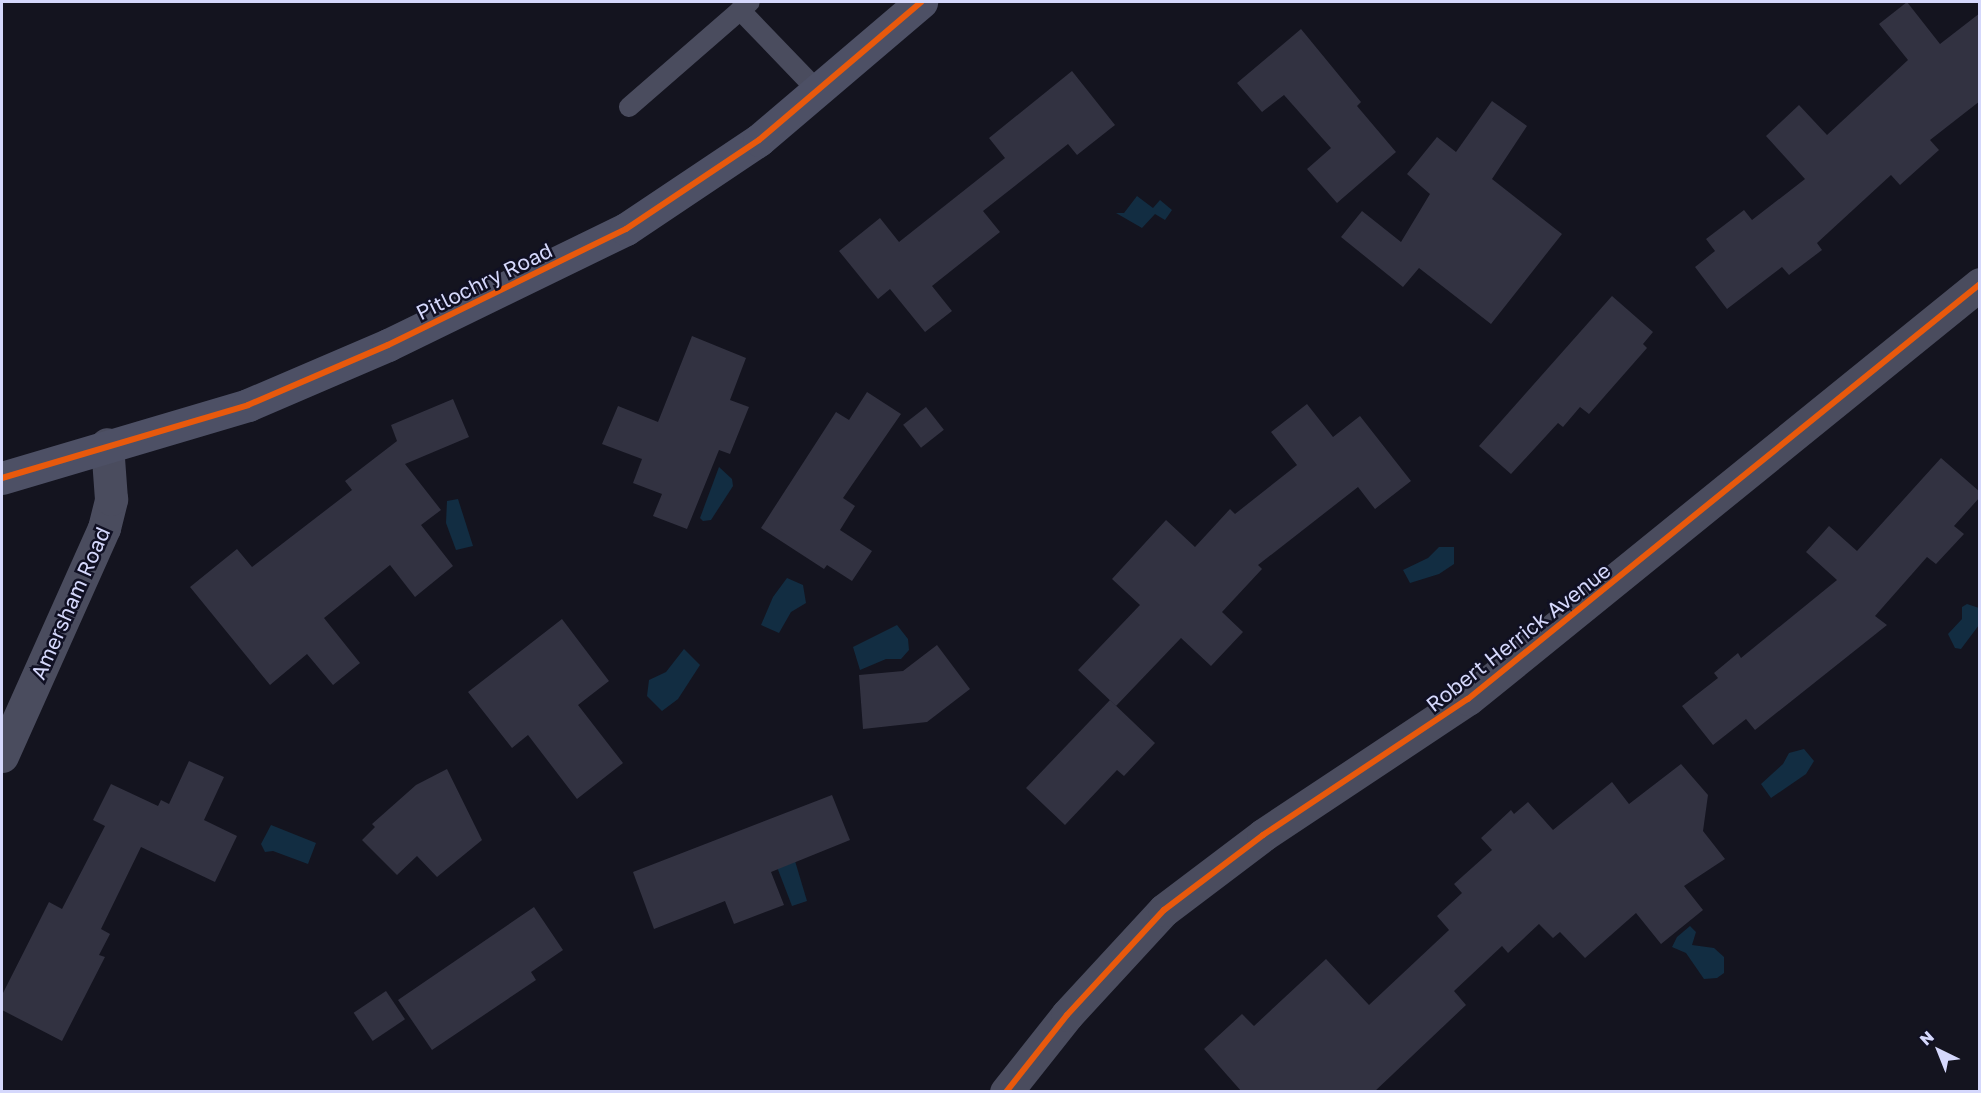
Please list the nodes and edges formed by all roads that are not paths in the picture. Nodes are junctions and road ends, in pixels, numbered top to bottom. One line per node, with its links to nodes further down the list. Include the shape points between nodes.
1 (921, 2): 3 (street, Pitlochry Road)
2 (745, 6): 3 (lane); 4 (lane)
3 (817, 90): 6 (street, Pitlochry Road, via 697,185 626,229 549,269 248,405)
4 (630, 107)
5 (1980, 284): 9 (street, Robert Herrick Avenue, via 1468,699 1263,835 1164,910 1067,1015)
6 (107, 444): 7 (street, Pitlochry Road); 8 (street, Amersham Road, via 111,499 104,528)
7 (2, 478)
8 (2, 756)
9 (1006, 1092)

